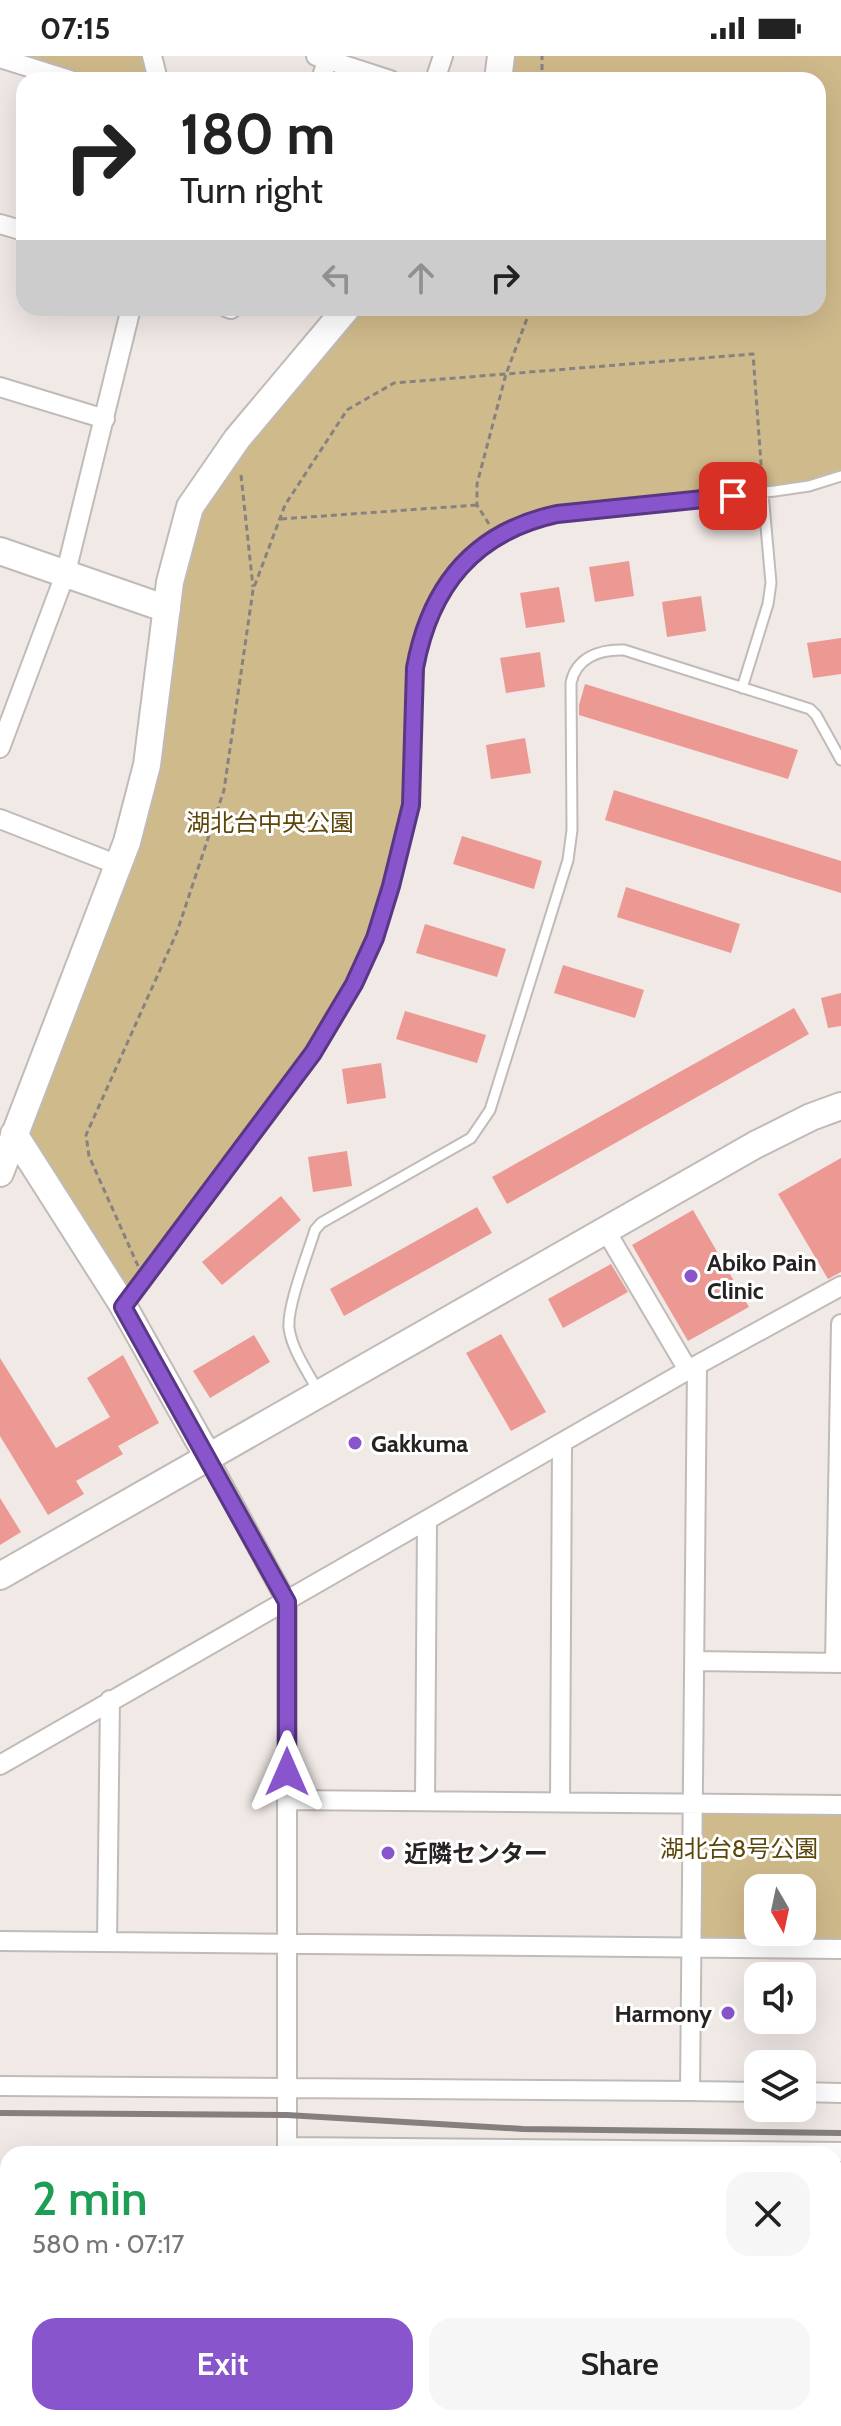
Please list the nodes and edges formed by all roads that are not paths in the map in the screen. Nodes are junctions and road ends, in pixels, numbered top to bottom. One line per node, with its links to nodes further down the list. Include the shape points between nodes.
1 (0, 58): 3 (street)
2 (322, 58): 4 (street)
3 (45, 72)
4 (365, 72)
5 (129, 316): 8 (street)
6 (340, 316): 13 (street, via 237,439 190,507)
7 (0, 387): 8 (street)
8 (105, 419): 12 (street)
9 (841, 476): 10 (lane)
10 (763, 493): 14 (lane, via 771,583); 25 (lane, via 557,514 515,526 477,549 445,585 424,631 415,668 411,805 375,938 313,1053)
11 (0, 551): 12 (street)
12 (66, 572): 13 (street); 15 (street)
13 (167, 609): 19 (street, via 147,765)
14 (742, 688): 17 (lane, via 810,709); 28 (lane, via 624,650 597,653 573,672 568,860 490,1110 471,1138 315,1230 289,1329)
15 (7, 707): 16 (street)
16 (0, 748)
17 (841, 760)
18 (0, 819): 19 (street)
19 (118, 865): 21 (street)
20 (841, 1106): 23 (street, via 755,1145)
21 (14, 1134): 22 (street); 25 (street)
22 (0, 1170)
23 (606, 1231): 27 (street); 28 (street)
24 (841, 1286): 27 (street)
25 (123, 1307): 30 (street)
26 (841, 1324): 35 (street)
27 (693, 1368): 29 (street); 34 (street)
28 (320, 1394): 30 (street)
29 (562, 1443): 31 (street); 40 (street)
30 (208, 1457): 32 (street); 33 (street)
31 (427, 1522): 33 (street); 39 (street)
32 (0, 1576)
33 (287, 1602): 36 (street); 38 (street)
34 (694, 1661): 35 (street); 41 (street)
35 (838, 1663)
36 (110, 1700): 37 (street); 44 (street)
37 (0, 1765)
38 (287, 1800): 39 (street); 45 (street)
39 (425, 1800): 40 (street)
40 (560, 1802): 41 (street)
41 (694, 1804): 42 (street); 46 (street)
42 (841, 1805)
43 (0, 1941): 44 (street)
44 (107, 1941): 45 (street)
45 (286, 1945): 46 (street); 49 (street)
46 (692, 1948): 47 (street); 50 (street)
47 (841, 1949)
48 (0, 2086): 49 (street)
49 (287, 2087): 50 (street); 54 (street)
50 (690, 2091): 51 (street)
51 (744, 2092)
52 (816, 2092): 53 (street)
53 (841, 2093)
54 (287, 2146)

